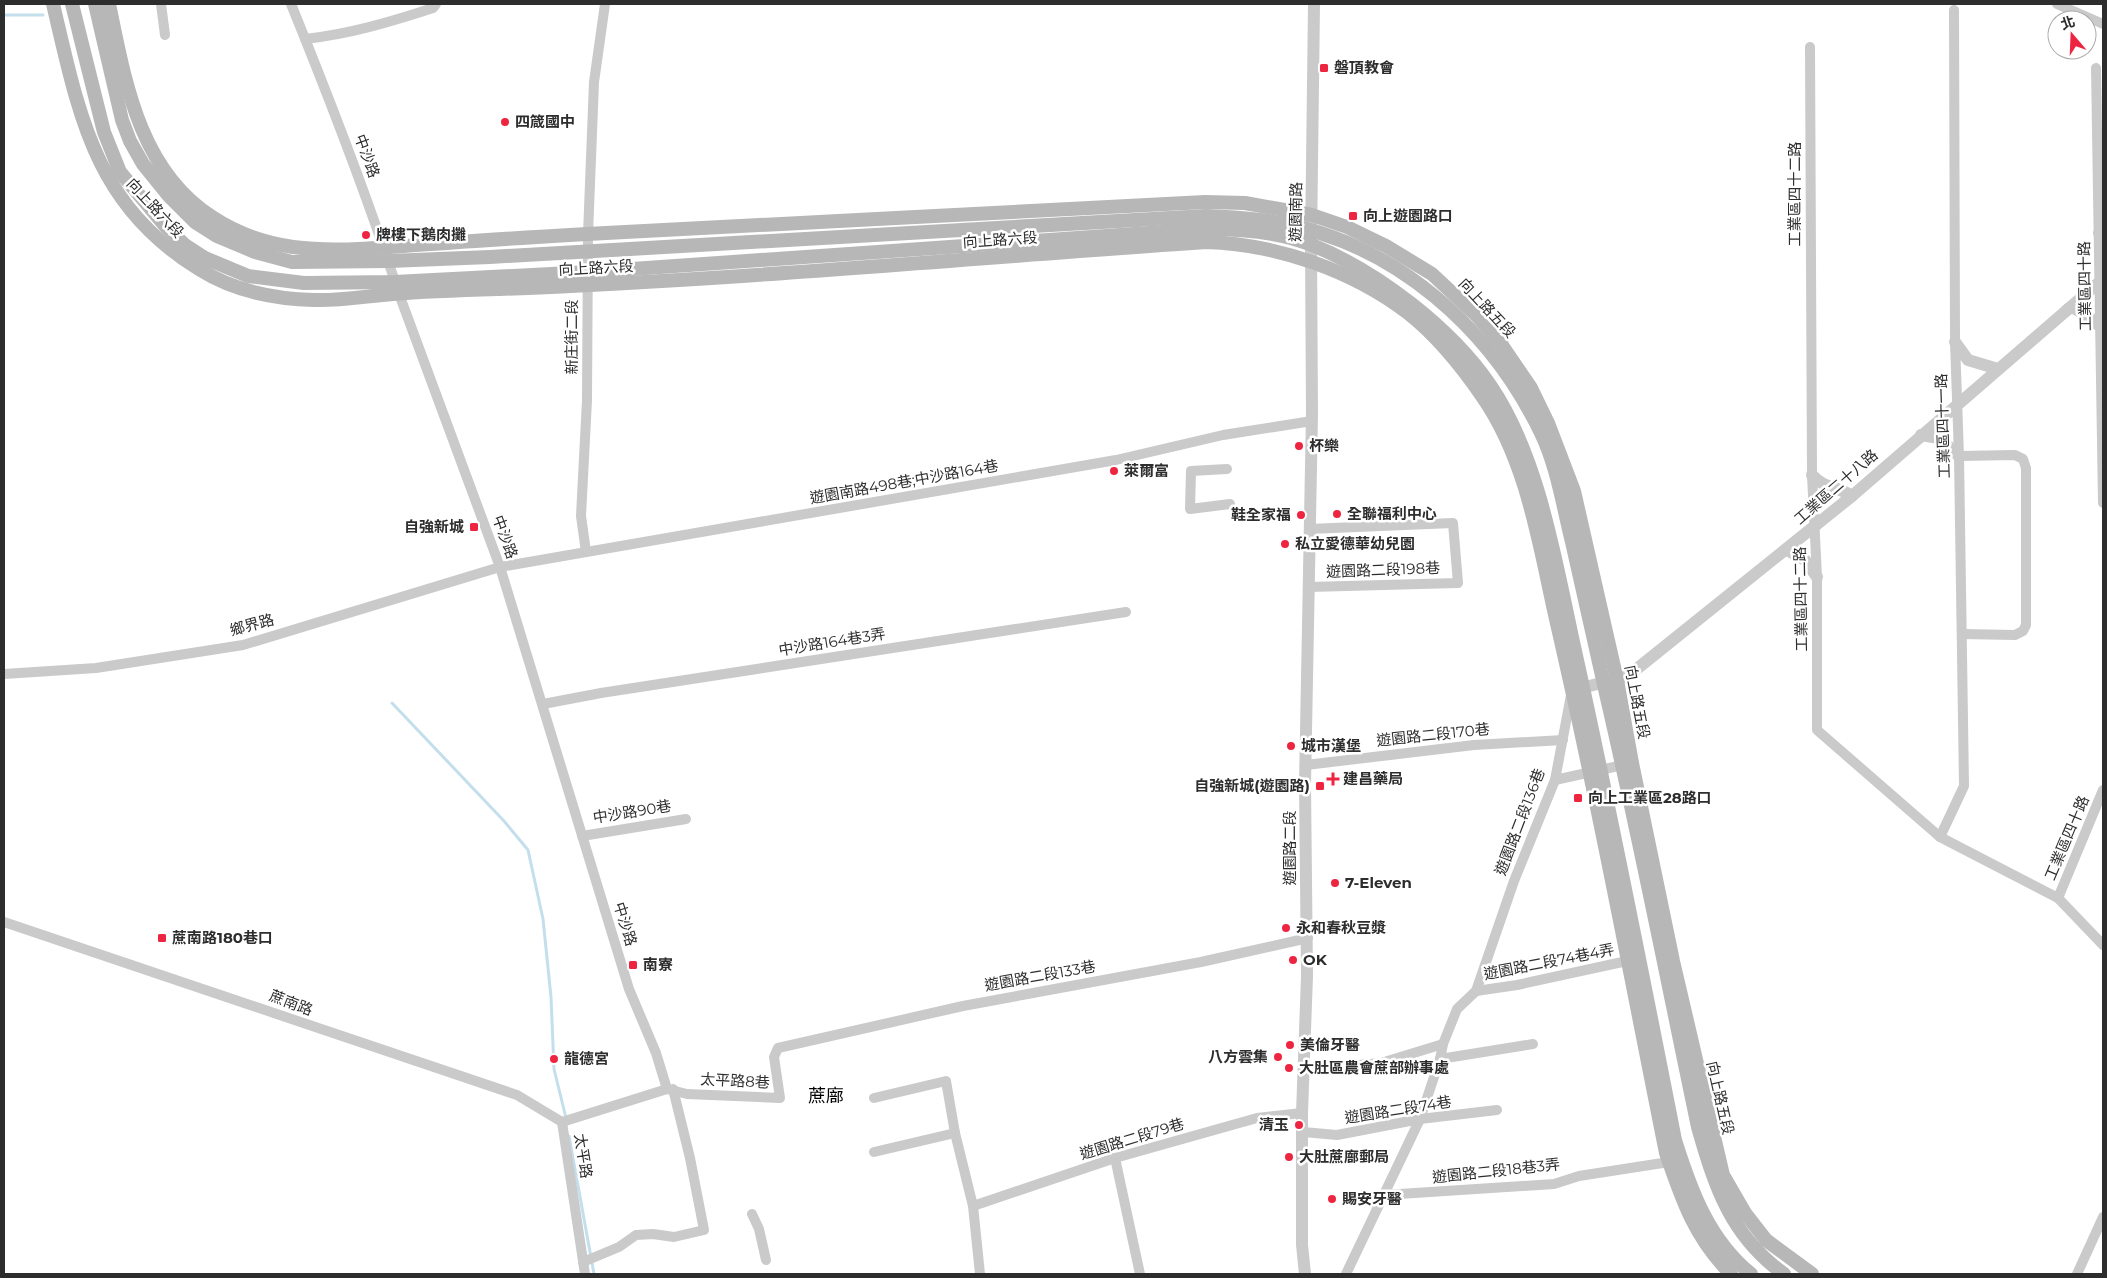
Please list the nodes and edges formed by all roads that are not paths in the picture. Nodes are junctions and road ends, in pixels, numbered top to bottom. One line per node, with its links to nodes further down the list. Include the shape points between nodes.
1 (53, 4): 27 (main road, 向上路六段, via 82,122 100,165 121,199 160,242 202,271 251,292 316,300)
2 (72, 4): 27 (main road, 向上路六段, via 104,132 120,172 185,245 205,258 248,276)
3 (95, 4): 23 (main road, 向上路六段, via 122,120 130,141 143,164 195,222 234,244 292,262)
4 (109, 4): 23 (main road, 向上路六段, via 134,111 155,156 192,202 225,224 258,239 310,248)
5 (161, 4): 14 (street)
6 (291, 4): 15 (street, 中沙路)
7 (436, 4): 15 (street, via 433,8 377,26)
8 (605, 4): 19 (street, 新庄街二段, via 594,82)
9 (1314, 4): 18 (street, 遊園南路)
10 (2057, 4): 11 (street)
11 (2069, 6): 13 (street)
12 (1954, 10): 30 (street, 工業區四十一路)
13 (2103, 24)
14 (165, 35)
15 (305, 39): 23 (street, 中沙路, via 337,116)
16 (1810, 47): 37 (street, 工業區四十二路)
17 (2096, 68): 20 (street, 工業區四十路)
18 (1312, 215): 19 (main road, 向上路六段, via 1245,203 1205,202); 21 (street, 遊園南路); 51 (main road, 向上路五段, via 1386,246 1432,274 1477,316 1531,388 1548,422 1574,491)
19 (588, 234): 22 (street, 新庄街二段); 23 (main road, 向上路六段)
20 (2101, 236): 26 (street, 工業區四十路)
21 (1311, 238): 22 (main road, 向上路六段, via 1281,223 1206,216); 24 (street, 遊園南路); 25 (main road, 向上路六段, via 1207,229); 51 (main road, 向上路五段, via 1340,240 1380,258 1436,297 1468,326 1510,379 1542,434); 52 (main road, via 1373,276 1456,344 1490,386 1509,417 1539,498)
22 (588, 250): 23 (main road, 向上路六段); 25 (street, 新庄街二段)
23 (387, 255): 27 (street, 中沙路)
24 (1311, 260): 25 (main road, 向上路六段, via 1231,242 1206,242); 33 (street, 遊園南路); 52 (main road, via 1366,287 1409,314 1448,352 1483,397 1510,449 1527,497)
25 (588, 279): 27 (main road, 向上路六段); 44 (street, 新庄街二段, via 587,400 581,516)
26 (2101, 281): 28 (street, 工業區二十八路); 29 (street, 工業區四十路)
27 (397, 288): 45 (street, 中沙路)
28 (2068, 310): 29 (street, via 2071,308 2085,314); 31 (street, 工業區二十八路)
29 (2101, 327): 39 (street, 工業區四十路)
30 (1955, 342): 31 (street, via 1968,360); 32 (street, 工業區四十一路)
31 (1998, 369): 32 (street, 工業區二十八路)
32 (1957, 404): 34 (street, 工業區二十八路); 35 (street, 工業區四十一路)
33 (1312, 421): 42 (street, 遊園路二段); 44 (street, 遊園南路498巷;中沙路164巷, via 1223,435 1116,460)
34 (1921, 436): 35 (street, via 1939,438); 38 (street, 工業區二十八路)
35 (1959, 456): 49 (street, 工業區四十一路); 49 (street, via 2015,454 2023,459 2026,468 2026,625 2023,632 2014,635)
36 (1226, 469): 40 (street, via 1191,471 1190,509)
37 (1812, 475): 38 (street, via 1824,485 1842,489); 41 (street, 工業區四十二路)
38 (1852, 496): 41 (street, 工業區二十八路)
39 (2103, 503)
40 (1230, 504)
41 (1815, 527): 43 (street, 工業區二十八路); 46 (street, 工業區四十二路)
42 (1309, 529): 47 (street, 遊園路二段); 47 (street, 遊園路二段198巷, via 1453,523 1458,583)
43 (1787, 550): 46 (street, via 1805,560); 51 (street, 工業區二十八路, via 1628,676)
44 (586, 552): 45 (street, 遊園南路498巷;中沙路164巷)
45 (500, 567): 50 (street, 鄉界路, via 242,645 96,668); 53 (street, 中沙路)
46 (1817, 577): 62 (street, 工業區四十二路, via 1817,730)
47 (1309, 587): 56 (street, 遊園路二段)
48 (1126, 612): 53 (street, 中沙路164巷3弄, via 601,692)
49 (1962, 634): 62 (street, 工業區四十一路, via 1964,786)
50 (4, 674)
51 (1611, 682): 52 (street, 工業區二十八路); 55 (main road, 向上路五段)
52 (1578, 689): 54 (street, 遊園路二段136巷); 57 (main road)
53 (543, 704): 61 (street, 中沙路)
54 (1563, 740): 56 (street, 遊園路二段170巷, via 1474,744); 58 (street, 遊園路二段136巷)
55 (1627, 764): 57 (street); 98 (main road, 向上路五段, via 1698,1127 1712,1176 1734,1223); 99 (main road, 向上路五段, via 1723,1175 1744,1213 1766,1240)
56 (1306, 765): 65 (street, 遊園路二段)
57 (1595, 771): 58 (street); 67 (main road); 97 (main road, via 1688,1184 1711,1229)
58 (1555, 780): 68 (street, 遊園路二段136巷, via 1494,933)
59 (2103, 790): 63 (street, 工業區四十路)
60 (686, 819): 61 (street, 中沙路90巷)
61 (582, 836): 74 (street, 中沙路, via 629,989)
62 (1940, 837): 63 (street, 工業區四十二路)
63 (2058, 898): 66 (street, 工業區四十二路)
64 (4, 922): 79 (street, 蔗南路, via 516,1095)
65 (1308, 938): 71 (street, 遊園路二段133巷, via 1201,962 963,1006); 73 (street, 遊園路二段)
66 (2103, 945)
67 (1627, 961): 68 (street, 遊園路二段74巷4弄, via 1545,980); 84 (main road)
68 (1476, 991): 69 (street, via 1457,1009)
69 (1442, 1044): 72 (street); 73 (street, via 1381,1063)
70 (1533, 1044): 72 (street)
71 (778, 1048): 74 (street, 太平路8巷, via 774,1057 780,1098 687,1094)
72 (1440, 1059): 78 (street)
73 (1303, 1070): 77 (street, 遊園路二段)
74 (670, 1089): 79 (street, 太平路); 90 (street, 中沙路, via 690,1158 704,1230 674,1237 636,1235 619,1247)
75 (874, 1098): 81 (street, via 946,1081)
76 (1497, 1110): 78 (street, 遊園路二段74巷)
77 (1302, 1113): 80 (street, 遊園路二段); 83 (street, 遊園路二段79巷, via 1257,1118)
78 (1420, 1120): 80 (street, 遊園路二段74巷, via 1337,1135); 85 (street)
79 (562, 1122): 90 (street, 太平路)
80 (1303, 1132): 94 (street, 遊園路二段, via 1302,1245)
81 (955, 1134): 82 (street); 86 (street)
82 (874, 1152)
83 (1115, 1158): 86 (street, 遊園路二段79巷); 93 (street)
84 (1669, 1162): 85 (street, 遊園路二段18巷3弄, via 1579,1176 1554,1184); 96 (main road, via 1699,1234 1712,1255)
85 (1384, 1195): 95 (street)
86 (973, 1206): 92 (street)
87 (752, 1214): 89 (street)
88 (2103, 1217): 100 (street)
89 (766, 1260)
90 (583, 1262): 91 (street, 太平路)
91 (585, 1274)
92 (980, 1274)
93 (1140, 1274)
94 (1305, 1274)
95 (1346, 1274)
96 (1731, 1274)
97 (1751, 1274)
98 (1784, 1274)
99 (1812, 1274)
100 (2077, 1274)

